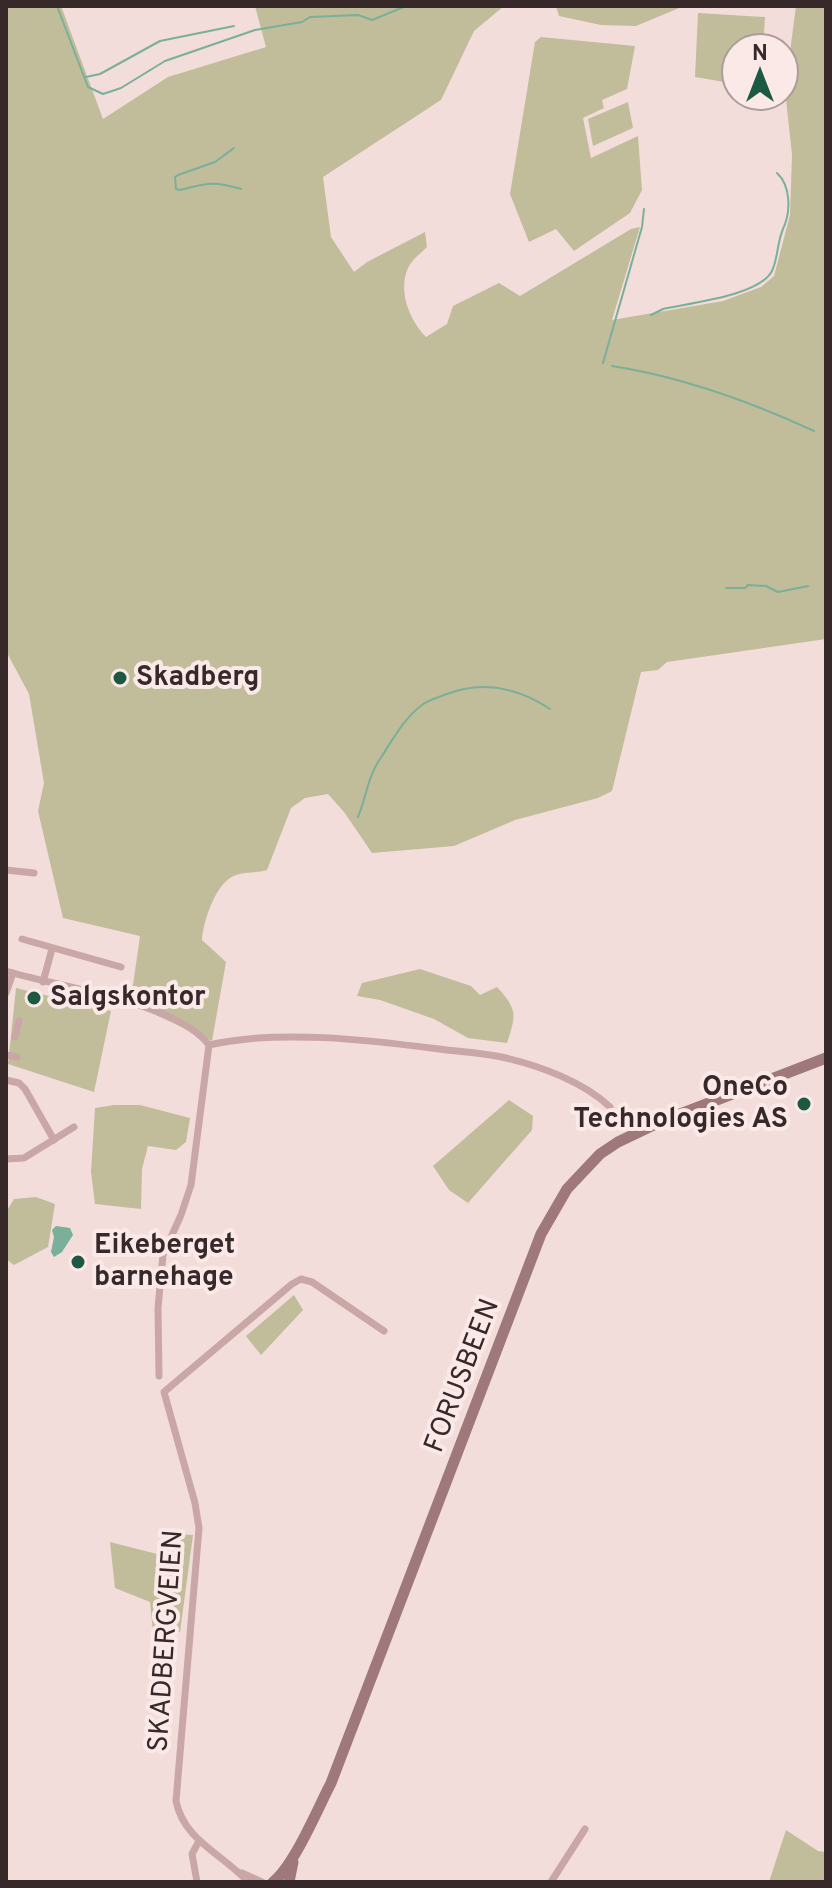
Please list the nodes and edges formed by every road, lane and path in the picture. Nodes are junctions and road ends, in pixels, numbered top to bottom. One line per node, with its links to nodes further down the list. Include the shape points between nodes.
1 (6, 870): 2 (street)
2 (34, 873)
3 (22, 939): 4 (street)
4 (52, 949): 5 (street); 7 (street)
5 (121, 967)
6 (9, 972): 7 (street); 8 (street)
7 (43, 982): 11 (street, via 135,1004 186,1025)
8 (6, 993)
9 (19, 1021): 10 (street)
10 (15, 1037)
11 (209, 1045): 16 (street, via 328,1038 479,1054 550,1074 597,1095); 21 (street, via 191,1185 163,1255)
12 (6, 1055): 13 (street)
13 (17, 1057)
14 (826, 1058): 24 (main road, FORUSBEEN, via 640,1130 600,1154 567,1189 541,1234 331,1783)
15 (6, 1080): 18 (street, via 25,1089)
16 (610, 1107)
17 (74, 1127): 18 (street)
18 (54, 1140): 19 (street, via 24,1158)
19 (6, 1159)
20 (384, 1331): 23 (street, SKADBERGVEIEN, via 301,1279 164,1392 199,1528 176,1801 183,1823)
21 (159, 1376)
22 (585, 1829): 31 (street)
23 (199, 1841): 25 (street, SKADBERGVEIEN); 26 (street, via 192,1854)
24 (294, 1854): 29 (main road, FORUSBEEN); 30 (main road, FORUSBEEN)
25 (240, 1872): 27 (street, SKADBERGVEIEN); 28 (street, SKADBERGVEIEN)
26 (197, 1882)
27 (248, 1882)
28 (262, 1882)
29 (273, 1882)
30 (289, 1882)
31 (551, 1882)

